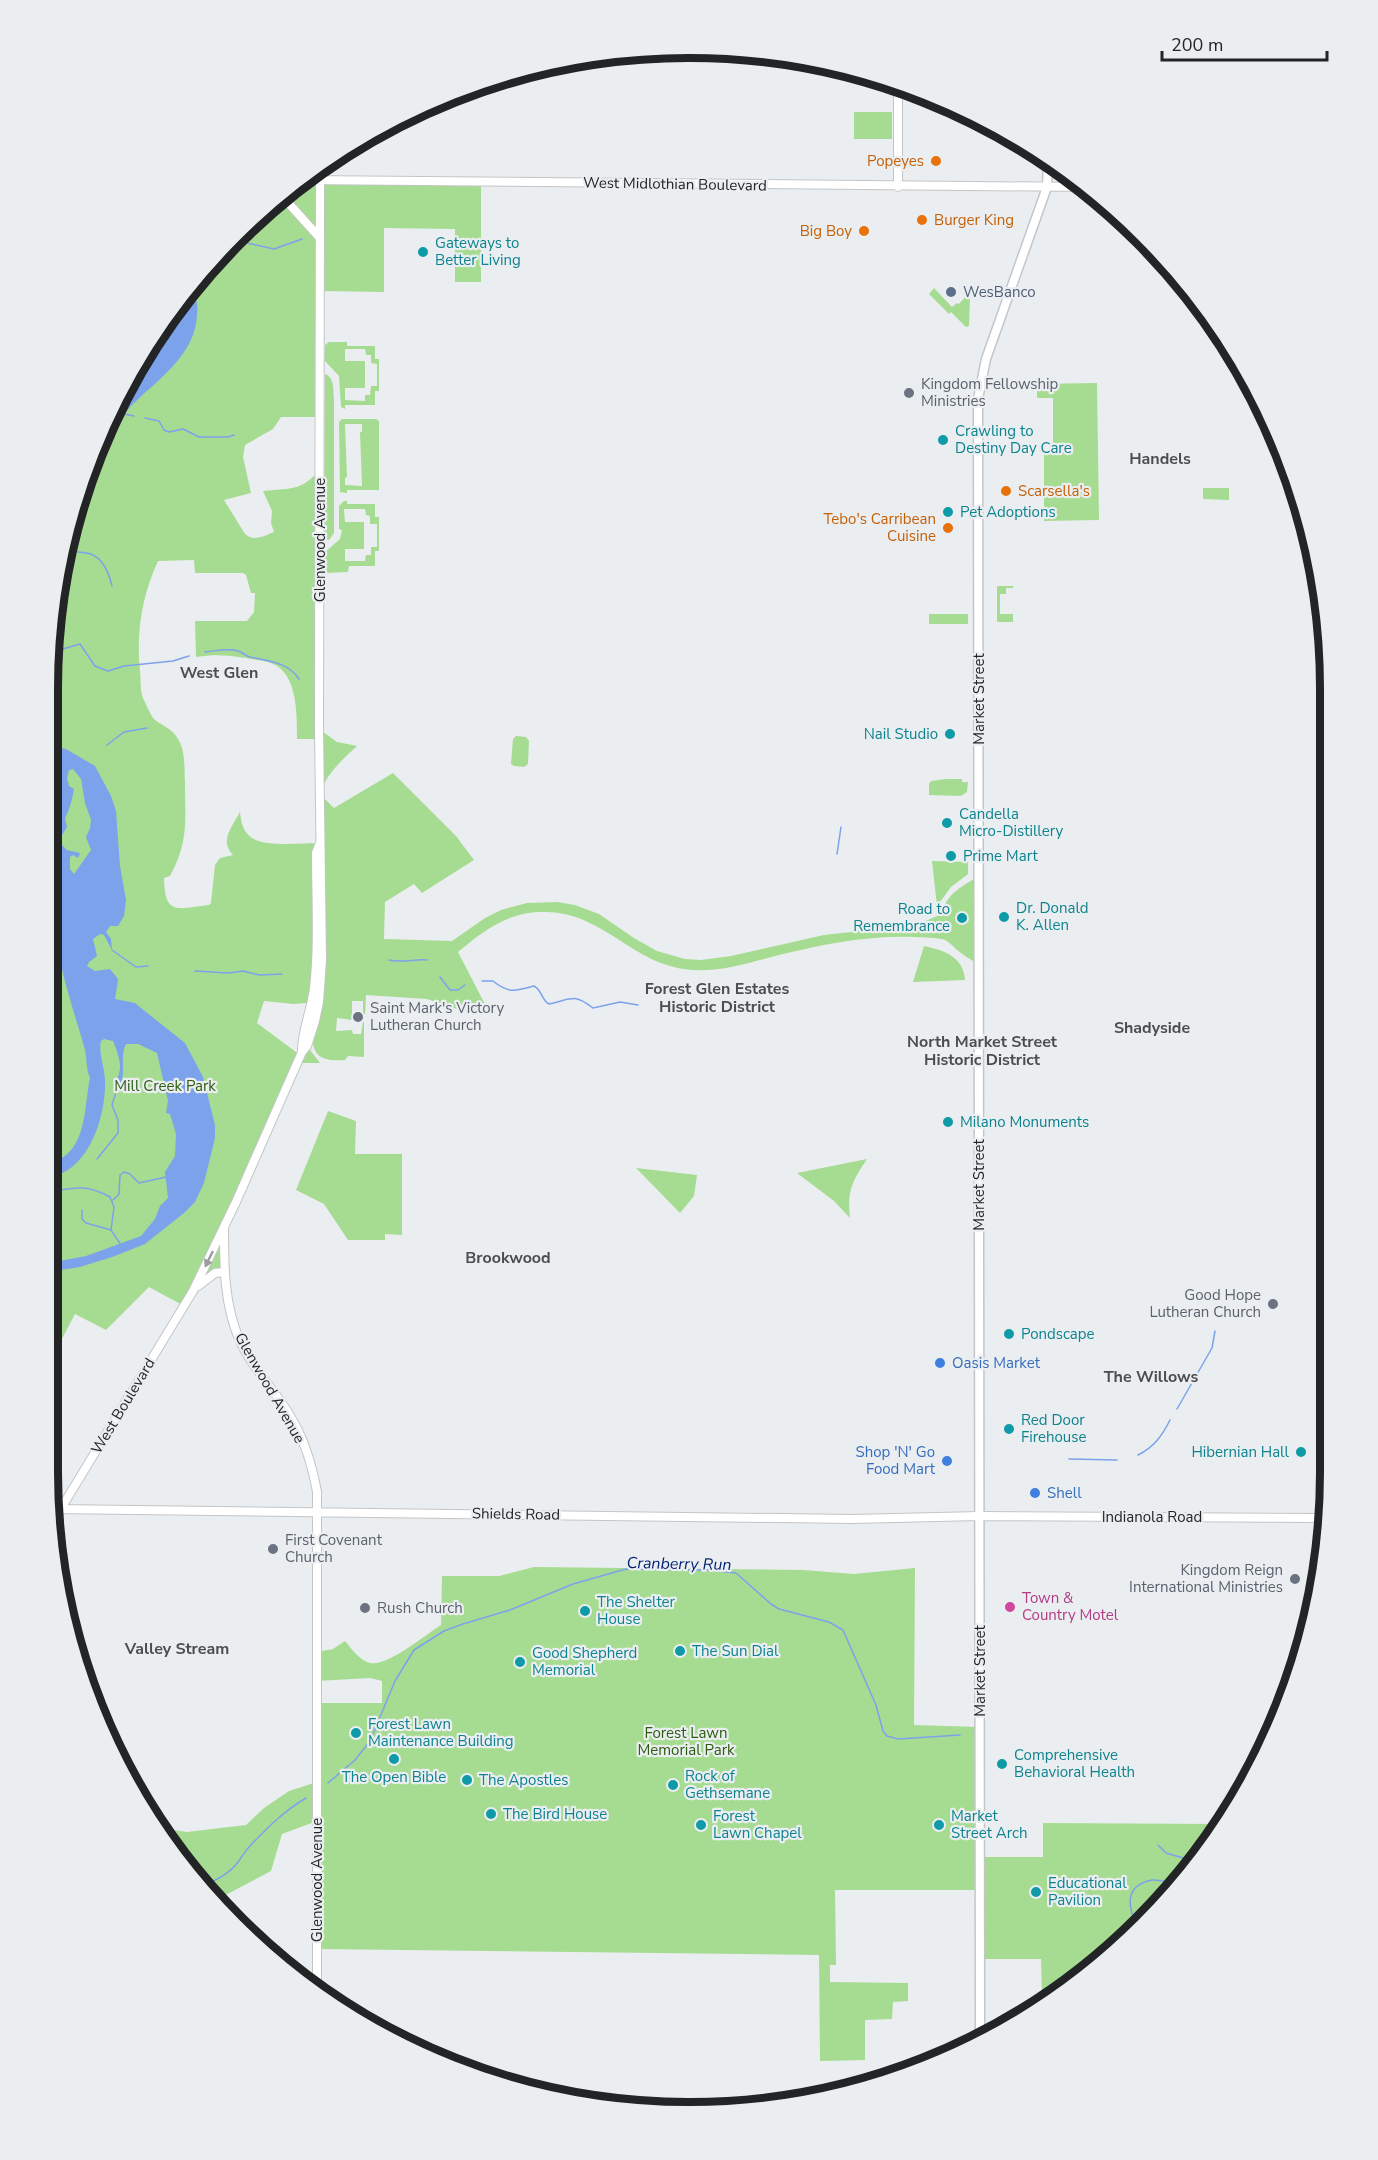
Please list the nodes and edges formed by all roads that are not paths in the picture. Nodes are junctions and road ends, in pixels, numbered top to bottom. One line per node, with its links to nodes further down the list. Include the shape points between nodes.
1 (898, 94): 4 (street)
2 (1048, 171): 5 (main road, Market Street)
3 (320, 180): 4 (street, West Midlothian Boulevard); 8 (street, Glenwood Avenue)
4 (898, 187): 5 (street, West Midlothian Boulevard)
5 (1047, 187): 6 (street, West Midlothian Boulevard); 15 (main road, Market Street, via 986,359 978,399)
6 (1070, 187)
7 (288, 203): 8 (street)
8 (320, 237): 9 (street, Glenwood Avenue, via 322,852 317,987 308,1046)
9 (224, 1227): 10 (street, Glenwood Avenue); 11 (street, West Boulevard, one-way to 11)
10 (224, 1272): 11 (street, West Boulevard, via 207,1277); 14 (street, Glenwood Avenue, via 229,1308 241,1342 288,1412 309,1456)
11 (193, 1291): 12 (street, West Boulevard)
12 (60, 1505)
13 (60, 1509): 14 (street, Shields Road)
14 (317, 1513): 15 (street, Shields Road, via 852,1519); 17 (street, Glenwood Avenue)
15 (979, 1516): 16 (street, Indianola Road); 18 (main road, Market Street)
16 (1317, 1518)
17 (317, 1979)
18 (980, 2030)

